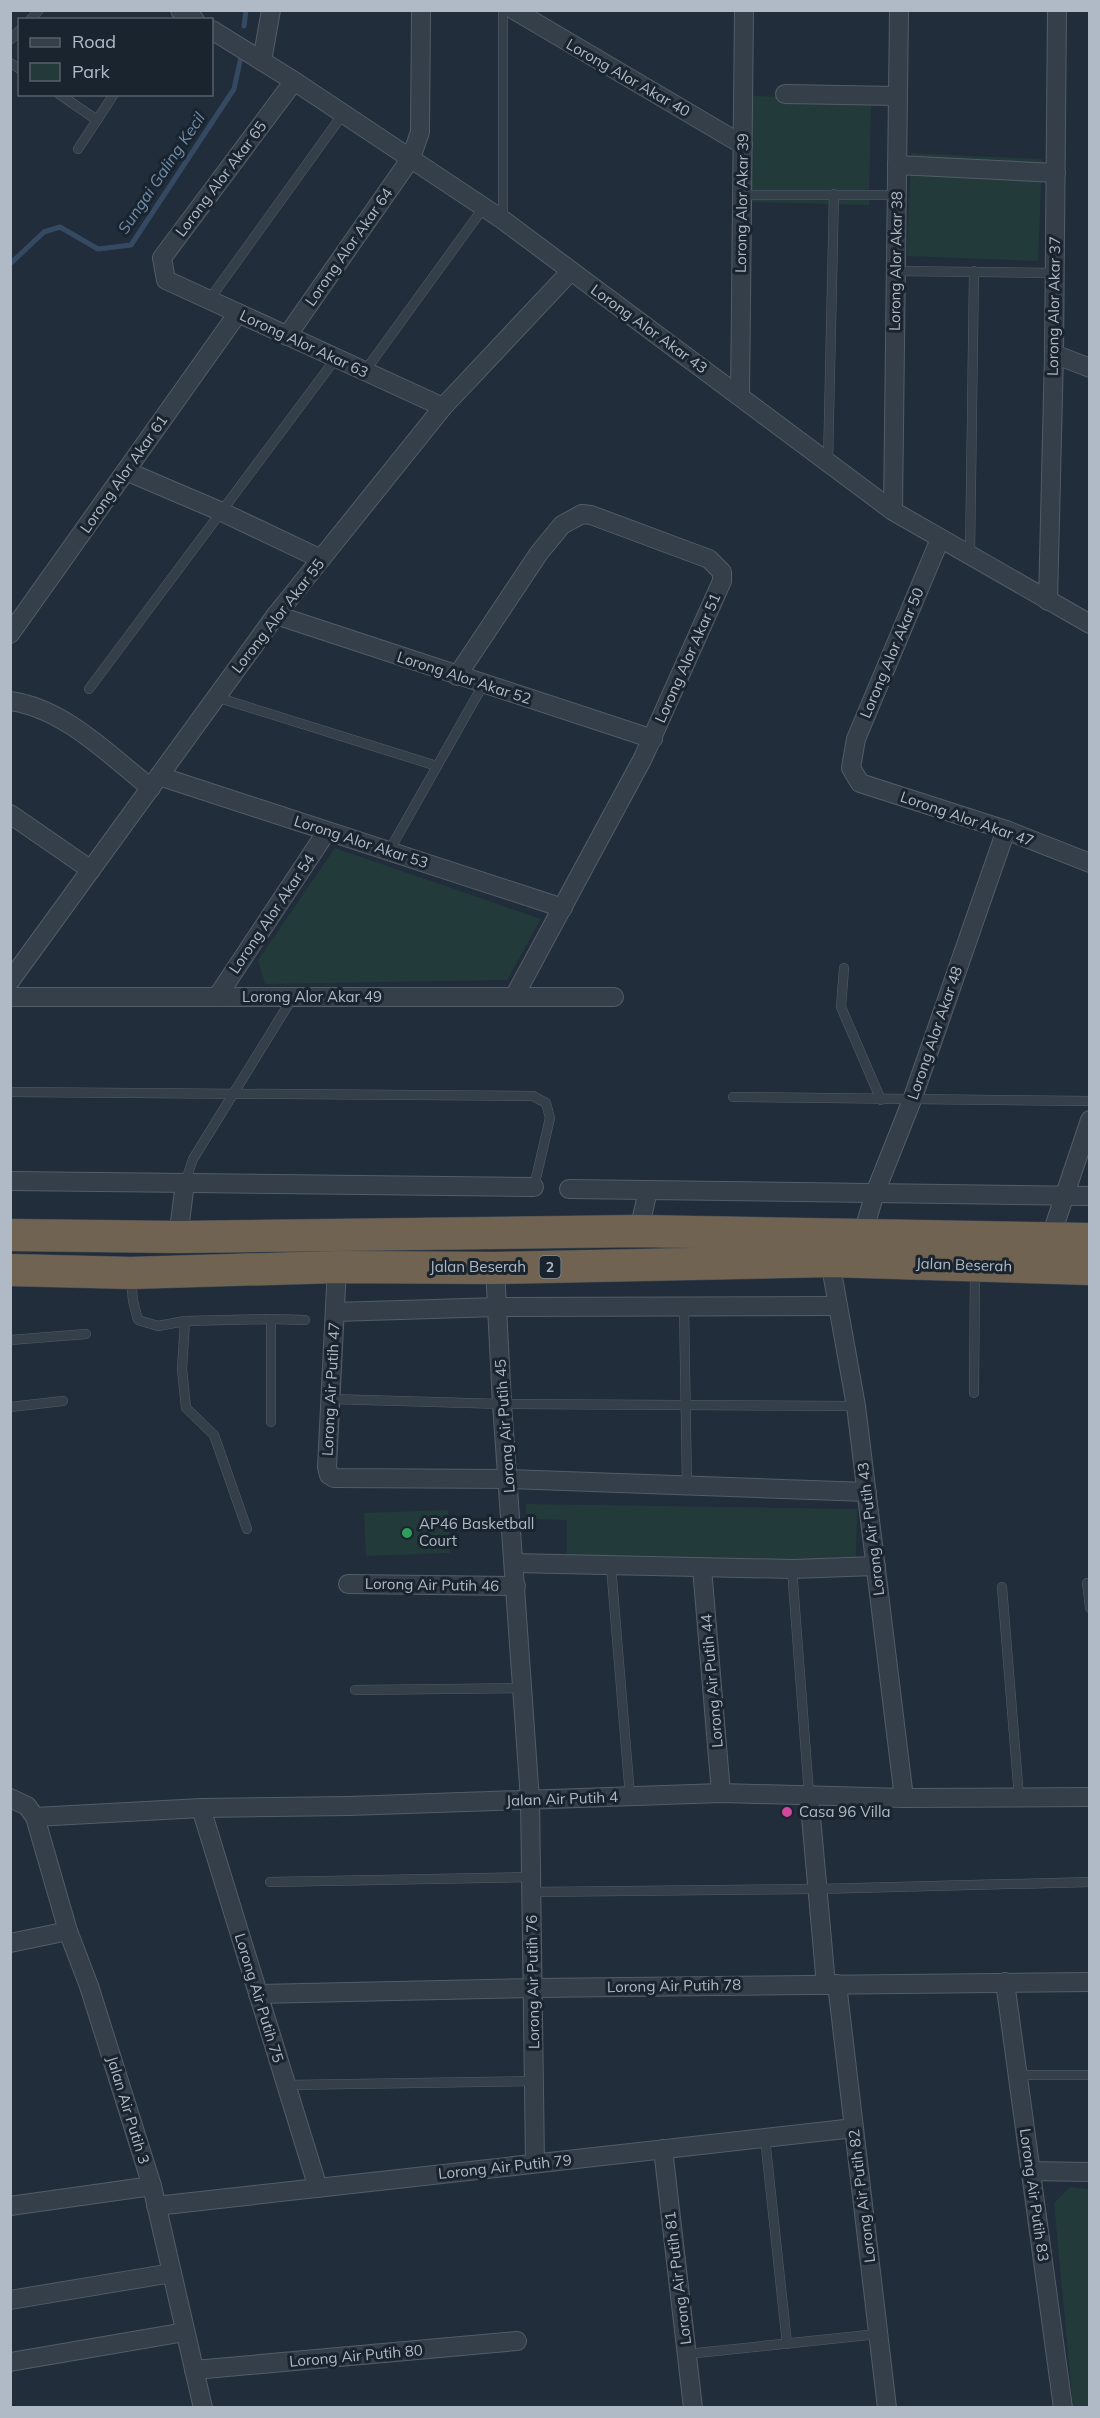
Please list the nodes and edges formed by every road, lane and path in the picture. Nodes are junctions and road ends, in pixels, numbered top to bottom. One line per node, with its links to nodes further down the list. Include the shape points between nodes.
1 (270, 10): 9 (street)
2 (421, 10): 19 (street, Lorong Alor Akar 64, via 420,132)
3 (503, 10): 26 (lane)
4 (514, 10): 17 (street, Lorong Alor Akar 40)
5 (744, 10): 17 (street, Lorong Alor Akar 39)
6 (899, 10): 14 (street, Lorong Alor Akar 38)
7 (1057, 10): 21 (street, Lorong Alor Akar 37)
8 (213, 31): 9 (street, Lorong Alor Akar 43)
9 (262, 61): 10 (street, Lorong Alor Akar 43)
10 (294, 81): 15 (street, Lorong Alor Akar 43); 31 (street, Lorong Alor Akar 65, via 162,258)
11 (785, 94): 14 (street)
12 (61, 96): 16 (lane)
13 (113, 96): 16 (lane)
14 (898, 96): 20 (street, Lorong Alor Akar 38)
15 (343, 114): 19 (street, Lorong Alor Akar 43); 32 (lane)
16 (97, 120): 18 (lane)
17 (743, 145): 23 (street, Lorong Alor Akar 39)
18 (78, 149)
19 (411, 158): 25 (street, Lorong Alor Akar 43); 34 (street, Lorong Alor Akar 64)
20 (897, 165): 21 (street); 24 (street, Lorong Alor Akar 38)
21 (1056, 173): 30 (street, Lorong Alor Akar 37)
22 (834, 194): 23 (lane); 24 (lane); 41 (lane)
23 (742, 195): 39 (street, Lorong Alor Akar 39)
24 (897, 195): 27 (street, Lorong Alor Akar 38)
25 (484, 207): 26 (street, Lorong Alor Akar 43); 38 (lane)
26 (503, 220): 28 (street, Lorong Alor Akar 43)
27 (896, 270): 29 (lane); 43 (street, Lorong Alor Akar 38)
28 (571, 271): 39 (street, Lorong Alor Akar 43); 40 (street, Lorong Alor Akar 55)
29 (974, 272): 30 (lane); 46 (lane)
30 (1055, 273): 35 (street, Lorong Alor Akar 37)
31 (166, 280): 32 (street, Lorong Alor Akar 63)
32 (209, 300): 33 (street, Lorong Alor Akar 63)
33 (238, 314): 34 (street, Lorong Alor Akar 63); 42 (street, Lorong Alor Akar 61)
34 (287, 336): 36 (street, Lorong Alor Akar 63)
35 (1054, 354): 37 (street); 48 (street, Lorong Alor Akar 37)
36 (336, 358): 38 (street, Lorong Alor Akar 63); 44 (lane)
37 (1089, 368)
38 (365, 371): 40 (street, Lorong Alor Akar 63)
39 (740, 396): 41 (street, Lorong Alor Akar 43)
40 (443, 407): 47 (street, Lorong Alor Akar 55)
41 (828, 462): 43 (street, Lorong Alor Akar 43)
42 (126, 471): 44 (street); 51 (street, Lorong Alor Akar 61)
43 (893, 511): 45 (street, Lorong Alor Akar 43)
44 (222, 512): 47 (street); 54 (lane)
45 (940, 539): 46 (street, Lorong Alor Akar 43); 59 (street, Lorong Alor Akar 50, via 856,739)
46 (969, 557): 48 (street, Lorong Alor Akar 43)
47 (321, 559): 49 (street, Lorong Alor Akar 55)
48 (1048, 601): 50 (street, Lorong Alor Akar 43)
49 (276, 615): 52 (street, Lorong Alor Akar 52); 55 (street, Lorong Alor Akar 55)
50 (1089, 624)
51 (10, 634)
52 (458, 676): 53 (street, Lorong Alor Akar 52); 57 (street, Lorong Alor Akar 51, via 538,553 562,525 582,514 591,515 708,559 722,572 722,581)
53 (483, 685): 57 (street, Lorong Alor Akar 52); 58 (lane)
54 (89, 689)
55 (216, 697): 58 (lane); 60 (street, Lorong Alor Akar 55)
56 (10, 701): 60 (street, Lorong Alor Akar 53, via 45,709)
57 (653, 739): 67 (street, Lorong Alor Akar 51)
58 (437, 766): 64 (lane)
59 (851, 768): 62 (street, Lorong Alor Akar 47, via 860,783)
60 (155, 782): 63 (street, Lorong Alor Akar 53); 66 (street, Lorong Alor Akar 55)
61 (10, 814): 66 (street)
62 (1006, 830): 65 (street, Lorong Alor Akar 47); 79 (street, Lorong Alor Akar 48)
63 (327, 831): 64 (street, Lorong Alor Akar 53); 71 (street, Lorong Alor Akar 54)
64 (388, 851): 67 (street, Lorong Alor Akar 53)
65 (1089, 862)
66 (91, 870): 69 (street, Lorong Alor Akar 55)
67 (563, 908): 73 (street, Lorong Alor Akar 51)
68 (844, 968): 78 (lane, via 841,1007)
69 (10, 981)
70 (10, 997): 71 (street, Lorong Alor Akar 49)
71 (217, 997): 72 (street, Lorong Alor Akar 49)
72 (293, 997): 73 (street, Lorong Alor Akar 49); 76 (lane)
73 (514, 997): 74 (street, Lorong Alor Akar 49)
74 (614, 997)
75 (10, 1092): 76 (lane)
76 (234, 1094): 83 (lane, via 193,1159); 84 (lane, via 533,1096 546,1103 550,1118)
77 (732, 1097): 78 (lane)
78 (881, 1100): 79 (lane)
79 (912, 1100): 80 (lane); 87 (street, Lorong Alor Akar 48)
80 (1089, 1101)
81 (1089, 1120): 88 (street)
82 (10, 1180): 83 (street)
83 (185, 1183): 84 (street); 93 (street)
84 (534, 1187)
85 (569, 1190): 86 (street)
86 (648, 1190): 87 (street); 90 (street)
87 (875, 1193): 88 (street); 92 (street, Lorong Alor Akar 48)
88 (1065, 1196): 89 (street); 94 (street)
89 (1089, 1196)
90 (639, 1232): 92 (highway, Jalan Beserah); 93 (highway, Jalan Beserah)
91 (10, 1235): 93 (highway, Jalan Beserah)
92 (862, 1236): 94 (highway, Jalan Beserah)
93 (178, 1237)
94 (1050, 1239): 95 (highway, Jalan Beserah)
95 (1089, 1239)
96 (830, 1261): 97 (highway, Jalan Beserah / 2); 99 (highway, Jalan Beserah / 2); 103 (street, Lorong Air Putih 43)
97 (975, 1266): 100 (highway, Jalan Beserah / 2); 112 (lane)
98 (337, 1267): 99 (highway, Jalan Beserah / 2); 102 (highway, Jalan Beserah / 2); 106 (street, Lorong Air Putih 47)
99 (495, 1268): 104 (street, Lorong Air Putih 45)
100 (1089, 1269)
101 (10, 1270): 102 (highway, Jalan Beserah / 2)
102 (131, 1273): 109 (lane, via 138,1320 158,1326)
103 (838, 1306): 105 (street); 117 (street, Lorong Air Putih 43)
104 (498, 1307): 105 (street); 106 (street); 115 (street, Lorong Air Putih 45)
105 (684, 1308): 116 (lane)
106 (335, 1312): 113 (street, Lorong Air Putih 47)
107 (271, 1319): 108 (lane); 109 (lane); 119 (lane)
108 (305, 1320)
109 (185, 1321): 123 (lane, via 182,1369 186,1408 214,1435)
110 (86, 1334): 111 (lane)
111 (10, 1340)
112 (974, 1393)
113 (331, 1399): 115 (lane); 120 (street, Lorong Air Putih 47, via 327,1467 328,1475 334,1478)
114 (63, 1401): 118 (lane)
115 (502, 1404): 116 (lane); 120 (street, Lorong Air Putih 45)
116 (684, 1405): 117 (lane); 121 (lane)
117 (856, 1406): 122 (street, Lorong Air Putih 43)
118 (10, 1407)
119 (271, 1422)
120 (509, 1479): 121 (street); 124 (street, Lorong Air Putih 45)
121 (687, 1486): 122 (street)
122 (867, 1492): 126 (street, Lorong Air Putih 43)
123 (246, 1529)
124 (514, 1563): 125 (street); 131 (street, Lorong Air Putih 45)
125 (611, 1566): 127 (street); 139 (lane)
126 (876, 1566): 128 (street); 143 (street, Lorong Air Putih 43)
127 (702, 1568): 128 (street); 137 (street, Lorong Air Putih 44)
128 (792, 1569): 138 (lane)
129 (1088, 1583): 133 (lane)
130 (348, 1584): 131 (street, Lorong Air Putih 46)
131 (516, 1587): 134 (street, Lorong Air Putih 45)
132 (1002, 1587): 140 (lane)
133 (1089, 1608)
134 (523, 1688): 135 (lane); 144 (street, Lorong Air Putih 45)
135 (355, 1690)
136 (10, 1787): 142 (street)
137 (721, 1793): 138 (street, Jalan Air Putih 4); 139 (street, Jalan Air Putih 4)
138 (809, 1794): 143 (street, Jalan Air Putih 4); 150 (street, Lorong Air Putih 82)
139 (630, 1796): 144 (street, Jalan Air Putih 4)
140 (1019, 1797): 141 (street, Jalan Air Putih 4); 143 (street, Jalan Air Putih 4)
141 (1089, 1797)
142 (11, 1798): 146 (street, via 27,1806)
143 (904, 1798)
144 (530, 1800): 145 (street, Jalan Air Putih 4); 149 (street, Lorong Air Putih 76)
145 (201, 1808): 146 (street, Jalan Air Putih 4); 157 (street, Lorong Air Putih 75)
146 (35, 1817): 151 (street, Jalan Air Putih 3)
147 (270, 1882): 149 (lane)
148 (1089, 1882): 150 (lane)
149 (532, 1884): 150 (lane); 156 (street, Lorong Air Putih 76)
150 (818, 1889): 155 (street, Lorong Air Putih 82)
151 (68, 1931): 152 (street); 168 (street, Jalan Air Putih 3)
152 (10, 1943)
153 (1005, 1982): 154 (street, Lorong Air Putih 78); 155 (street, Lorong Air Putih 78); 158 (street, Lorong Air Putih 83)
154 (1089, 1982)
155 (831, 1984): 156 (street, Lorong Air Putih 78); 162 (street, Lorong Air Putih 82)
156 (533, 1988): 157 (street, Lorong Air Putih 78); 160 (street, Lorong Air Putih 76)
157 (258, 1994): 161 (street, Lorong Air Putih 75)
158 (1017, 2075): 159 (lane); 166 (street, Lorong Air Putih 83)
159 (1089, 2075)
160 (534, 2080): 161 (lane); 165 (street, Lorong Air Putih 76)
161 (286, 2085): 169 (street, Lorong Air Putih 75)
162 (854, 2128): 163 (street, Lorong Air Putih 79); 175 (street, Lorong Air Putih 82)
163 (765, 2138): 164 (street, Lorong Air Putih 79); 177 (lane)
164 (663, 2149): 165 (street, Lorong Air Putih 79); 178 (street, Lorong Air Putih 81)
165 (535, 2163): 169 (street, Lorong Air Putih 79)
166 (1030, 2171): 167 (street); 184 (street, Lorong Air Putih 83)
167 (1089, 2172)
168 (152, 2186): 170 (street); 171 (street, Jalan Air Putih 3)
169 (318, 2187): 171 (street, Lorong Air Putih 79)
170 (10, 2206)
171 (156, 2206): 172 (street, Jalan Air Putih 3)
172 (172, 2272): 173 (street); 174 (street, Jalan Air Putih 3)
173 (10, 2300)
174 (185, 2332): 179 (street); 180 (street, Jalan Air Putih 3)
175 (878, 2334): 177 (lane); 183 (street, Lorong Air Putih 82)
176 (517, 2341): 180 (street, Lorong Air Putih 80)
177 (787, 2344): 178 (lane)
178 (687, 2354): 182 (street, Lorong Air Putih 81)
179 (10, 2362)
180 (194, 2370): 181 (street, Jalan Air Putih 3)
181 (203, 2408)
182 (693, 2408)
183 (887, 2408)
184 (1063, 2408)

